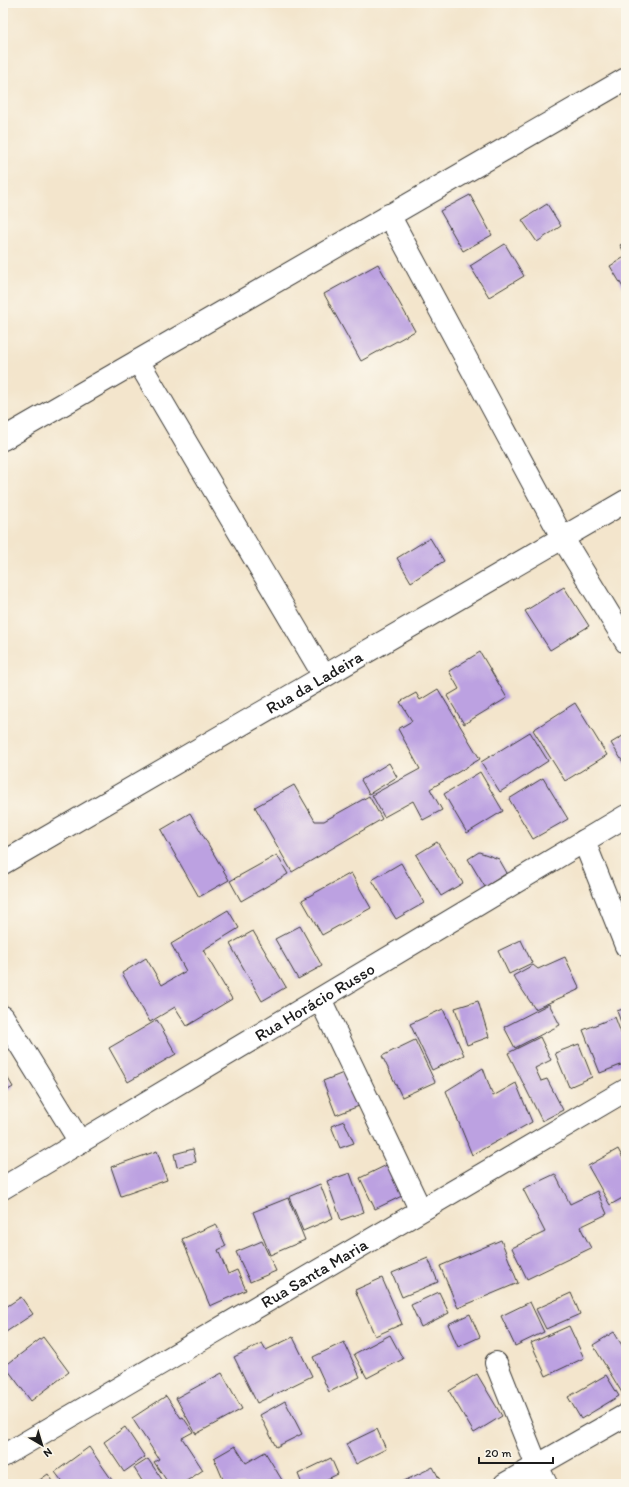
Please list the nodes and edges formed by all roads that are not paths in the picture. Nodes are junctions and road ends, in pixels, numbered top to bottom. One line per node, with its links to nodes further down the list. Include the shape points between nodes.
1 (626, 79): 2 (street)
2 (389, 215): 3 (street); 6 (street)
3 (138, 361): 4 (street); 8 (street)
4 (3, 439)
5 (626, 501): 6 (street, Rua da Ladeira)
6 (562, 537): 7 (street); 8 (street, Rua da Ladeira)
7 (626, 642)
8 (324, 676): 11 (street, Rua da Ladeira)
9 (626, 816): 10 (street, Rua Horácio Russo)
10 (584, 841): 12 (street); 13 (street, Rua Horácio Russo)
11 (3, 863)
12 (626, 946)
13 (320, 999): 16 (street, Rua Horácio Russo); 18 (street)
14 (3, 1017): 16 (street)
15 (626, 1090): 18 (street, Rua Santa Maria)
16 (80, 1142): 17 (street, Rua Horácio Russo)
17 (3, 1188)
18 (420, 1209): 21 (street, Rua Santa Maria)
19 (496, 1363): 22 (street)
20 (626, 1416): 22 (street)
21 (3, 1456)
22 (542, 1475): 23 (street)
23 (505, 1484)

